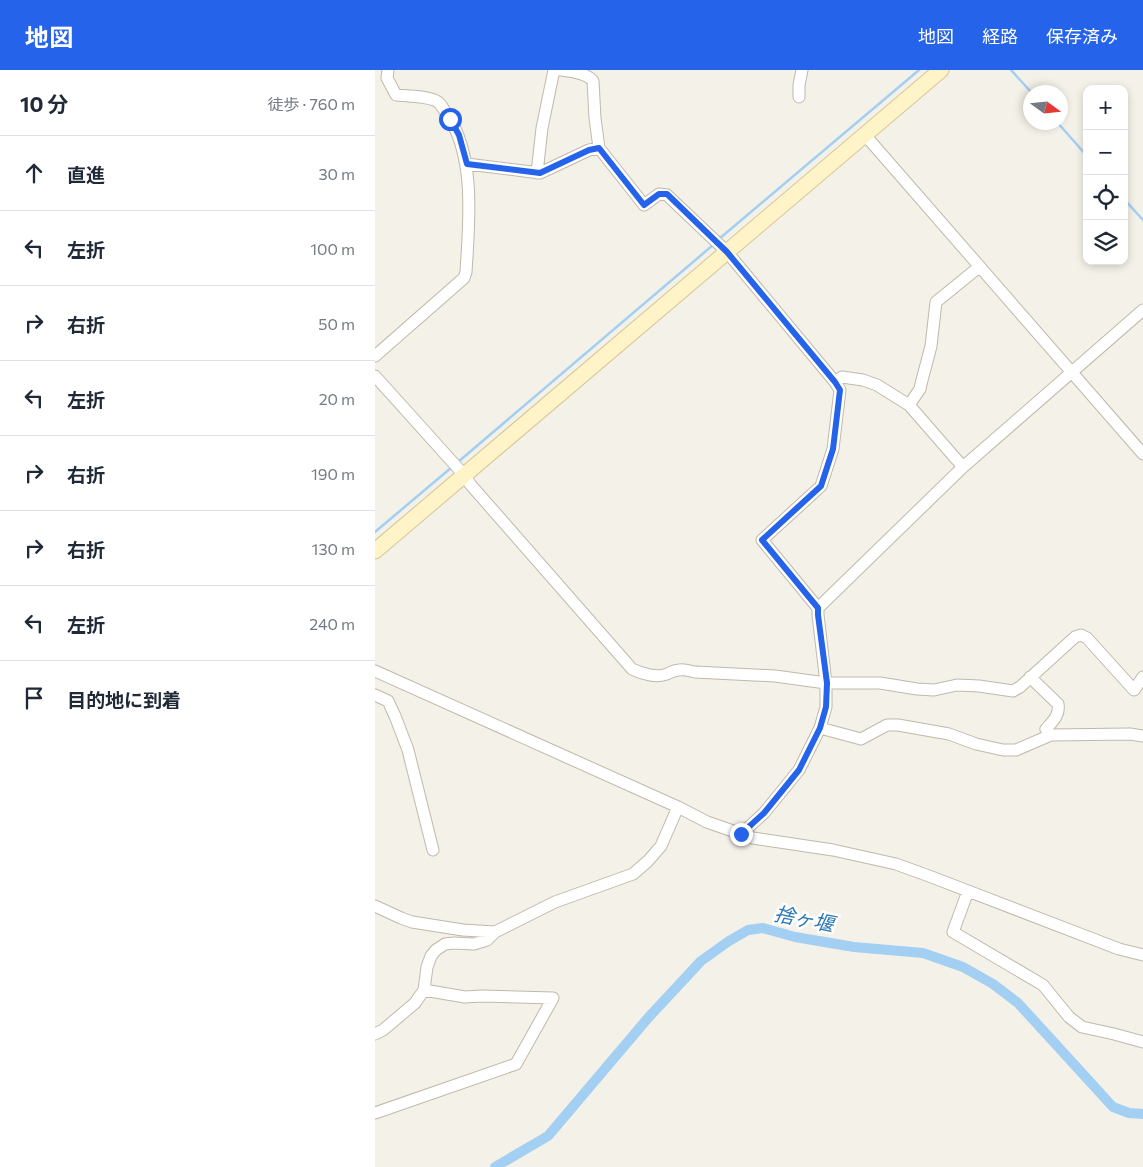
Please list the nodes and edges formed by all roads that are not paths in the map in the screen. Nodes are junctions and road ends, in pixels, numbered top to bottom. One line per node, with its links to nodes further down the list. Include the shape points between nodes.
1 (388, 70): 9 (street, via 387,78 396,94 439,103 459,135)
2 (554, 70): 10 (street)
3 (802, 70): 6 (street)
4 (568, 71): 8 (street, via 593,81)
5 (933, 72): 7 (street)
6 (799, 97)
7 (865, 136): 11 (street); 12 (street)
8 (599, 148): 10 (street); 11 (street, via 644,205 659,194 667,194)
9 (467, 164): 10 (street); 14 (street, via 469,221 464,278)
10 (537, 173)
11 (727, 252): 17 (street); 21 (street)
12 (979, 267): 15 (street); 18 (street, via 936,302 931,346 920,389)
13 (1143, 310): 15 (street)
14 (375, 356)
15 (1071, 372): 19 (street); 20 (street)
16 (375, 376): 21 (street)
17 (835, 382): 18 (street, via 842,377 863,380); 23 (street, via 840,390 833,449 821,486 762,540)
18 (909, 405): 20 (street)
19 (1143, 454)
20 (963, 467): 23 (street)
21 (465, 476): 22 (street); 27 (street, via 632,669 659,675 682,670)
22 (375, 551)
23 (818, 608): 27 (street)
24 (375, 672): 32 (street)
25 (1030, 677): 26 (street, via 1081,634 1134,690); 27 (street, via 1013,691 979,686 934,690 881,684); 30 (street, via 1058,704 1058,715 1046,729)
26 (1143, 677)
27 (827, 683): 29 (street, via 826,707)
28 (375, 695): 34 (street, via 388,701 408,750)
29 (820, 728): 30 (street, via 861,738 887,725 898,725 949,734 1003,750 1016,750); 33 (street, via 799,770 764,813)
30 (1051, 735): 31 (street)
31 (1143, 736)
32 (678, 807): 33 (street); 37 (street, via 661,846 633,874 555,902)
33 (741, 834): 35 (street, via 895,864)
34 (433, 850)
35 (968, 891): 38 (street, via 1119,949); 41 (street, via 953,932 1043,985 1069,1018 1082,1027)
36 (375, 906): 37 (street, via 412,922)
37 (495, 932): 39 (street, via 487,940 474,944 454,942 436,950 427,967)
38 (1143, 955)
39 (424, 990): 40 (street, via 415,1003); 42 (street, via 465,997 553,998 516,1064)
40 (375, 1034)
41 (1143, 1042)
42 (375, 1113)

